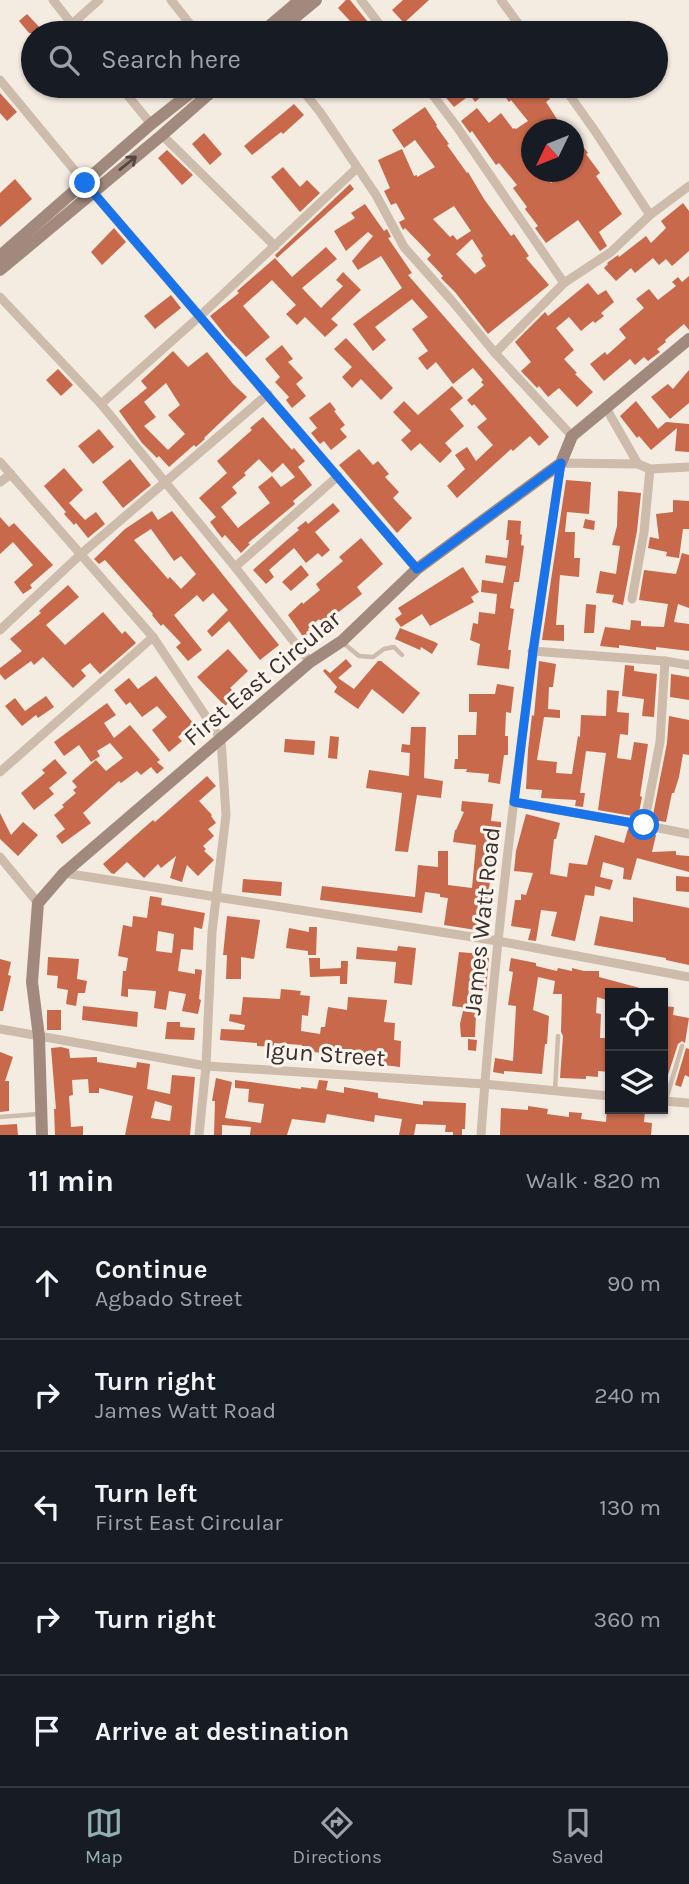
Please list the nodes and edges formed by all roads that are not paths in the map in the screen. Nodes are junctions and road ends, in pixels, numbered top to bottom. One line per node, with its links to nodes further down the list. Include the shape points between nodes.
1 (53, 0): 8 (street)
2 (99, 0): 9 (street)
3 (172, 0): 10 (street)
4 (300, 0): 11 (street)
5 (316, 0): 12 (street)
6 (361, 0): 13 (street)
7 (501, 0): 14 (street)
8 (70, 21)
9 (75, 21)
10 (188, 21)
11 (275, 21)
12 (291, 21)
13 (377, 21)
14 (516, 21)
15 (0, 80): 25 (street)
16 (129, 98): 22 (street)
17 (184, 98): 22 (street)
18 (204, 98): 23 (street)
19 (309, 98): 24 (street)
20 (435, 98): 31 (street)
21 (572, 98): 27 (street)
22 (150, 124): 25 (street)
23 (162, 135): 25 (street, one-way to 23); 28 (street)
24 (357, 168): 28 (street); 35 (street, via 404,247)
25 (89, 187): 29 (street); 30 (street); 33 (street)
26 (687, 192): 27 (street)
27 (650, 215): 31 (street, via 611,252)
28 (275, 246): 33 (street)
29 (0, 256)
30 (0, 270)
31 (565, 283): 35 (street)
32 (0, 297): 37 (street)
33 (200, 316): 36 (street); 37 (street)
34 (689, 338): 38 (street)
35 (495, 353): 39 (street)
36 (268, 394): 46 (street); 48 (street)
37 (101, 404): 48 (street)
38 (606, 408): 39 (street); 42 (street)
39 (572, 436): 41 (street)
40 (0, 462): 45 (street)
41 (561, 463): 42 (street); 51 (street, First East Circular); 56 (street, James Watt Road)
42 (638, 464): 44 (street)
43 (689, 467): 44 (street)
44 (650, 468): 52 (street)
45 (10, 474): 47 (street); 49 (street)
46 (338, 476): 50 (street); 51 (street)
47 (0, 482)
48 (166, 483): 49 (street); 50 (street)
49 (81, 554): 53 (street); 54 (street)
50 (235, 567): 59 (street)
51 (417, 569): 55 (street, First East Circular)
52 (632, 599)
53 (0, 630)
54 (153, 637): 61 (street); 62 (street)
55 (342, 641): 57 (lane, via 359,656 373,657 394,647); 59 (street, First East Circular)
56 (533, 651): 58 (street); 63 (street, James Watt Road)
57 (402, 655)
58 (665, 661): 60 (street); 64 (street, via 660,741)
59 (310, 662): 61 (street, First East Circular)
60 (689, 665)
61 (221, 738): 67 (street, First East Circular); 68 (street, via 226,815)
62 (0, 772)
63 (514, 802): 64 (street); 70 (street, James Watt Road)
64 (644, 825): 65 (street)
65 (689, 834)
66 (0, 857): 69 (street)
67 (64, 873): 68 (street); 69 (street, First East Circular)
68 (216, 898): 70 (street); 76 (street)
69 (38, 903): 73 (street, via 32,982)
70 (498, 941): 71 (street); 77 (street, James Watt Road)
71 (689, 977)
72 (0, 1029): 73 (street, Igun Street)
73 (39, 1037): 76 (street, Igun Street); 83 (street)
74 (558, 1037): 79 (lane)
75 (682, 1046): 78 (lane)
76 (206, 1066): 77 (street, Igun Street); 86 (street)
77 (484, 1084): 79 (street, Igun Street); 87 (street, James Watt Road)
78 (668, 1089)
79 (555, 1091): 80 (street, Igun Street)
80 (605, 1096)
81 (668, 1101): 82 (street)
82 (689, 1103)
83 (40, 1114): 84 (lane); 85 (street)
84 (0, 1117)
85 (42, 1135)
86 (199, 1135)
87 (481, 1135)

